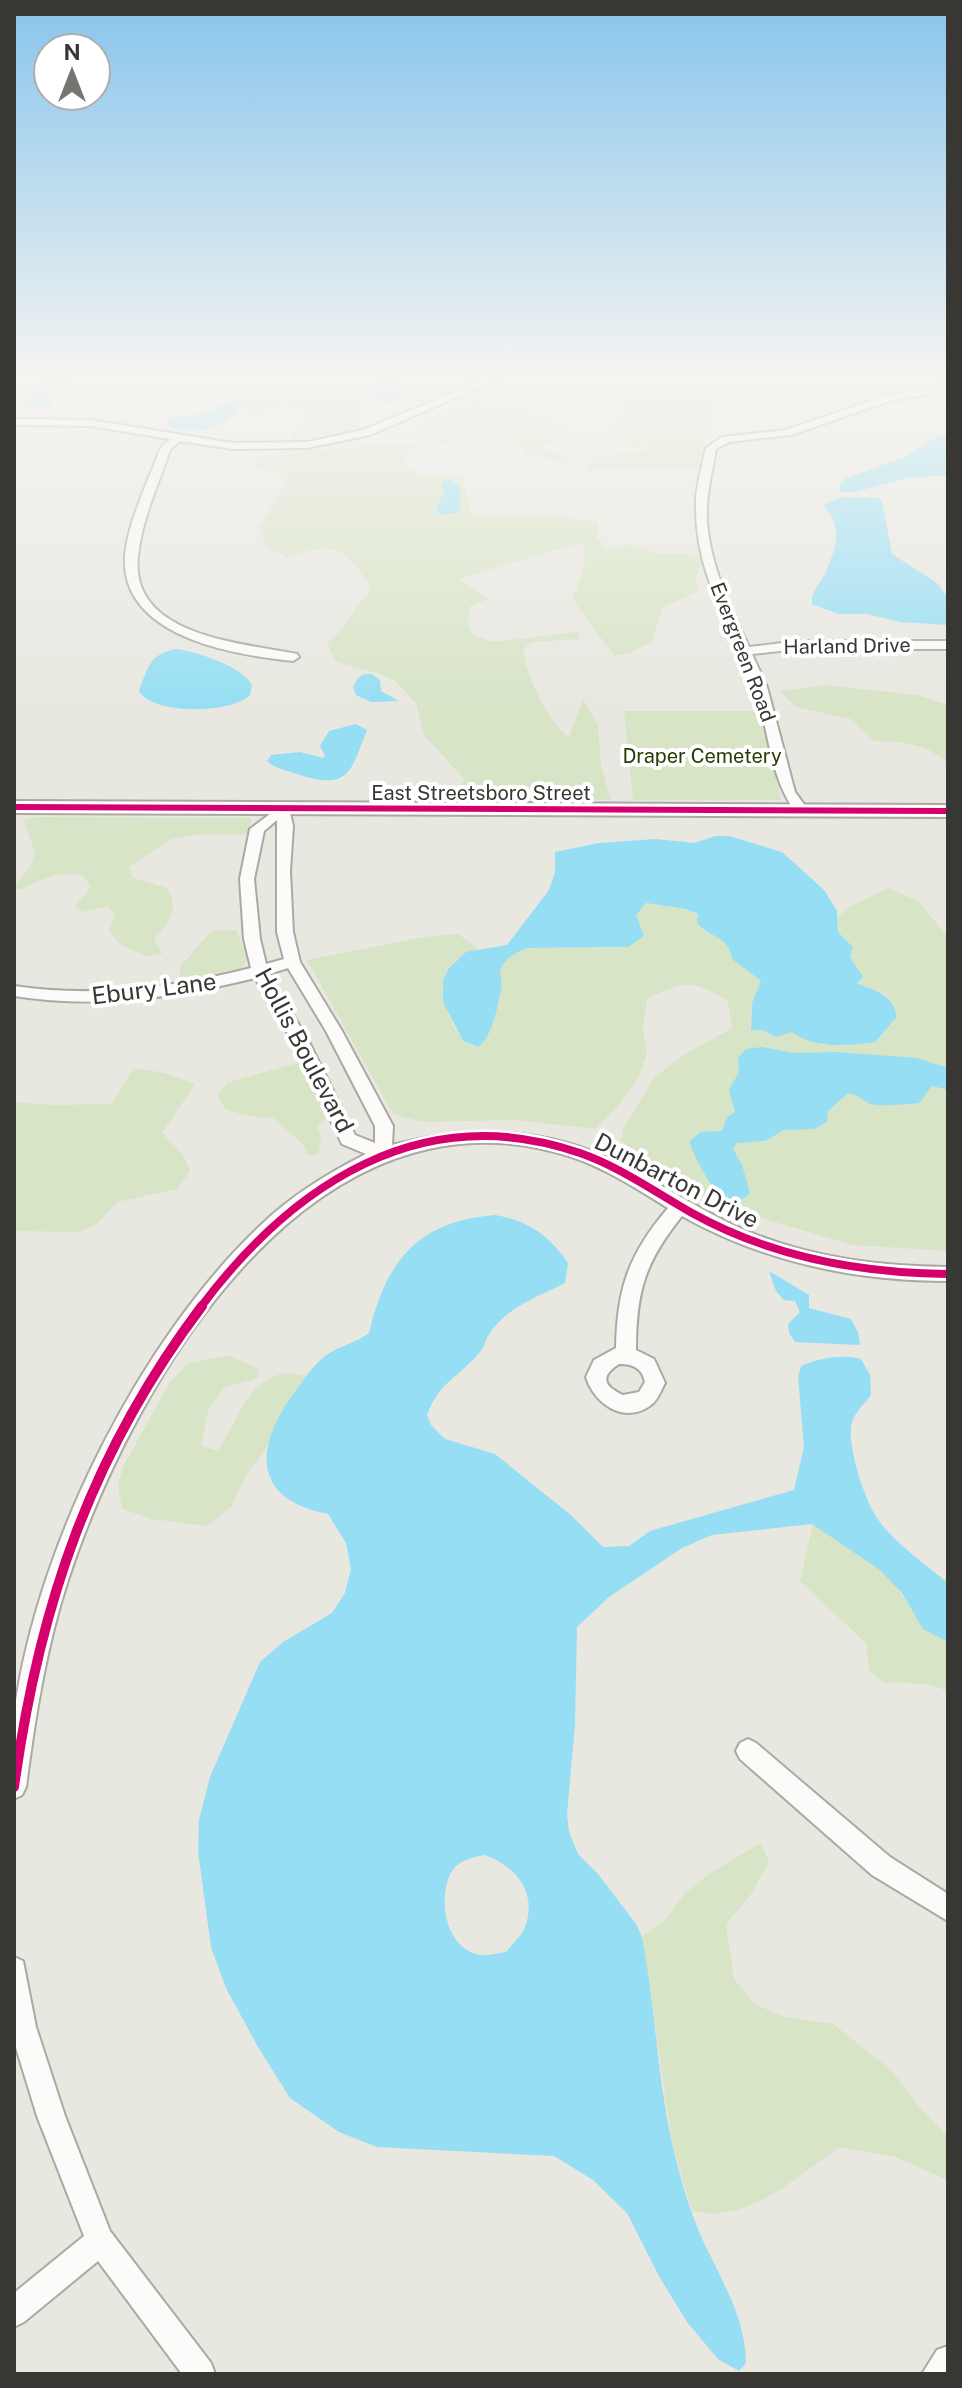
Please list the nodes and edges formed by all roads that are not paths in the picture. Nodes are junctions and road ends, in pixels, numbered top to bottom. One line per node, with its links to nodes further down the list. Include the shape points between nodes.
1 (153, 486): 5 (street, via 132,552 133,582 151,610 193,636)
2 (705, 486): 4 (street, Evergreen Road, via 702,524 718,595)
3 (948, 645): 4 (street, Harland Drive, via 798,645)
4 (747, 651): 8 (street, Evergreen Road, via 788,792)
5 (293, 657)
6 (14, 807): 7 (main road, East Streetsboro Street)
7 (282, 809): 8 (main road, East Streetsboro Street); 10 (street, Hollis Boulevard, via 285,932); 11 (street, Hollis Boulevard, via 257,829 247,879)
8 (801, 810): 9 (main road, East Streetsboro Street)
9 (948, 811)
10 (292, 962): 11 (street, Ebury Lane); 13 (street, Hollis Boulevard, via 384,1126)
11 (260, 973): 12 (street, Ebury Lane, via 104,998); 13 (street, Hollis Boulevard, via 348,1139)
12 (15, 993)
13 (383, 1154): 14 (street, Dunbarton Drive, via 463,1139 525,1140 601,1160); 18 (street, Dunbarton Drive, via 295,1203 195,1314 149,1381 110,1450 57,1580 22,1722)
14 (680, 1206): 15 (street, Dunbarton Drive, via 729,1232 804,1258 881,1272); 16 (street, via 633,1274 626,1308)
15 (948, 1274)
16 (626, 1356)
17 (748, 1751): 19 (street, via 881,1866)
18 (14, 1787)
19 (948, 1908)
20 (14, 1970): 21 (street, via 23,2027 51,2116)
21 (100, 2241): 22 (street); 24 (street)
22 (14, 2312)
23 (948, 2361): 25 (street)
24 (200, 2374)
25 (937, 2374)

